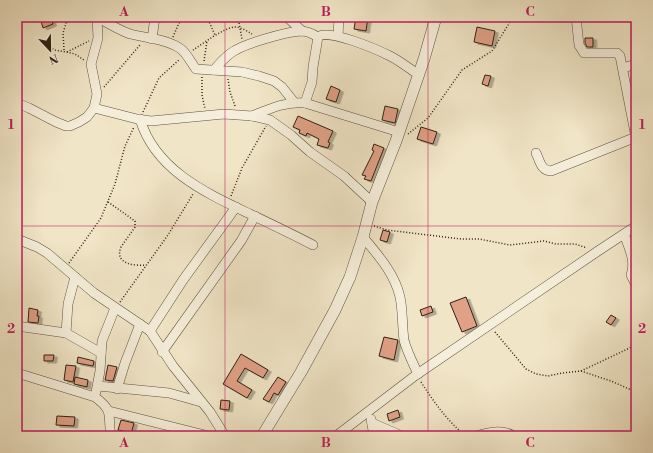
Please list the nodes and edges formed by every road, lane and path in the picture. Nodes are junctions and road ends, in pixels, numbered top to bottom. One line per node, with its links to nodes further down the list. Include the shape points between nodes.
1 (68, 17): 24 (path, via 63,33)
2 (97, 17): 17 (street); 18 (street, via 120,30)
3 (154, 17): 18 (street)
4 (188, 17): 22 (path, via 179,23)
5 (207, 17): 14 (path)
6 (238, 17): 12 (path)
7 (287, 17): 13 (street)
8 (339, 17): 15 (street)
9 (436, 17): 33 (street)
10 (513, 17): 45 (path, via 492,51 462,70 428,118)
11 (576, 17): 29 (street, via 581,50 587,54 617,53)
12 (239, 28): 14 (path, via 234,27); 19 (path); 23 (path)
13 (302, 31): 16 (street); 19 (street)
14 (215, 36): 20 (path)
15 (338, 36): 16 (street, via 327,34); 33 (street, via 391,56)
16 (318, 37): 36 (street, via 312,82)
17 (98, 38): 25 (path); 27 (street)
18 (149, 38): 22 (street); 34 (path)
19 (263, 40): 23 (street)
20 (206, 41): 26 (path); 30 (path)
21 (42, 43): 24 (path, via 54,50)
22 (170, 44): 26 (street)
23 (244, 46): 31 (street, via 231,52)
24 (64, 51): 25 (path)
25 (67, 52): 27 (path)
26 (186, 55): 30 (street, via 196,69); 42 (path, via 159,78)
27 (91, 64): 34 (street)
28 (636, 64): 29 (street)
29 (623, 68): 44 (street)
30 (203, 70): 31 (street); 39 (path, via 202,95)
31 (214, 70): 32 (street)
32 (226, 71): 35 (street, via 260,76 274,81); 40 (path)
33 (419, 74): 45 (street)
34 (97, 94): 38 (street)
35 (294, 102): 36 (street); 41 (street)
36 (305, 103): 45 (street)
37 (17, 104): 38 (street, via 66,126 87,117)
38 (94, 108): 42 (street)
39 (207, 116): 40 (street); 42 (street, via 151,121)
40 (237, 116): 41 (street)
41 (252, 116): 43 (street)
42 (138, 119): 48 (street, via 146,137 162,159); 49 (path, via 125,146)
43 (270, 120): 50 (street, via 344,176); 51 (path, via 242,168)
44 (635, 126): 46 (street)
45 (402, 134): 50 (street)
46 (636, 137): 47 (street, via 551,172 542,168)
47 (536, 153)
48 (196, 187): 51 (street); 60 (path, via 172,229)
49 (108, 202): 60 (path, via 136,224 121,246 124,261 128,265); 61 (path, via 101,218)
50 (372, 202): 53 (street)
51 (232, 205): 52 (street); 68 (street)
52 (255, 216): 58 (street); 71 (street, via 242,241)
53 (366, 224): 56 (street); 59 (path, via 387,230 479,239 510,245 537,241 575,244)
54 (636, 226): 55 (street)
55 (624, 234): 59 (street); 63 (street, via 632,255 634,268 631,275)
56 (363, 237): 75 (street, via 393,277 401,302 404,339); 87 (street, via 350,277 335,310)
57 (17, 239): 61 (street, via 47,253)
58 (313, 245)
59 (598, 251): 66 (street)
60 (146, 265): 64 (path)
61 (65, 269): 62 (street)
62 (74, 277): 64 (street); 69 (street, via 68,304)
63 (636, 285)
64 (115, 308): 65 (street); 72 (street)
65 (140, 324): 68 (street); 77 (street)
66 (489, 325): 73 (path, via 526,369 536,374 548,376); 75 (street)
67 (17, 326): 69 (street)
68 (150, 331): 71 (street)
69 (66, 333): 72 (street)
70 (636, 345): 73 (path)
71 (162, 352): 80 (street)
72 (100, 353): 76 (street)
73 (581, 371): 78 (path)
74 (17, 373): 79 (street)
75 (417, 375): 82 (street); 91 (path, via 441,410)
76 (98, 386): 77 (street); 79 (street)
77 (118, 389): 80 (street, via 169,393)
78 (636, 392)
79 (95, 397): 81 (street)
80 (202, 402): 86 (street)
81 (109, 411): 84 (street); 85 (street)
82 (369, 412): 83 (street); 88 (street)
83 (372, 423): 89 (street); 90 (street)
84 (111, 436)
85 (209, 436)
86 (226, 436)
87 (262, 436)
88 (336, 436)
89 (374, 436)
90 (402, 436)
91 (466, 436)
92 (476, 436): 93 (street, via 503,432)
93 (514, 436)

